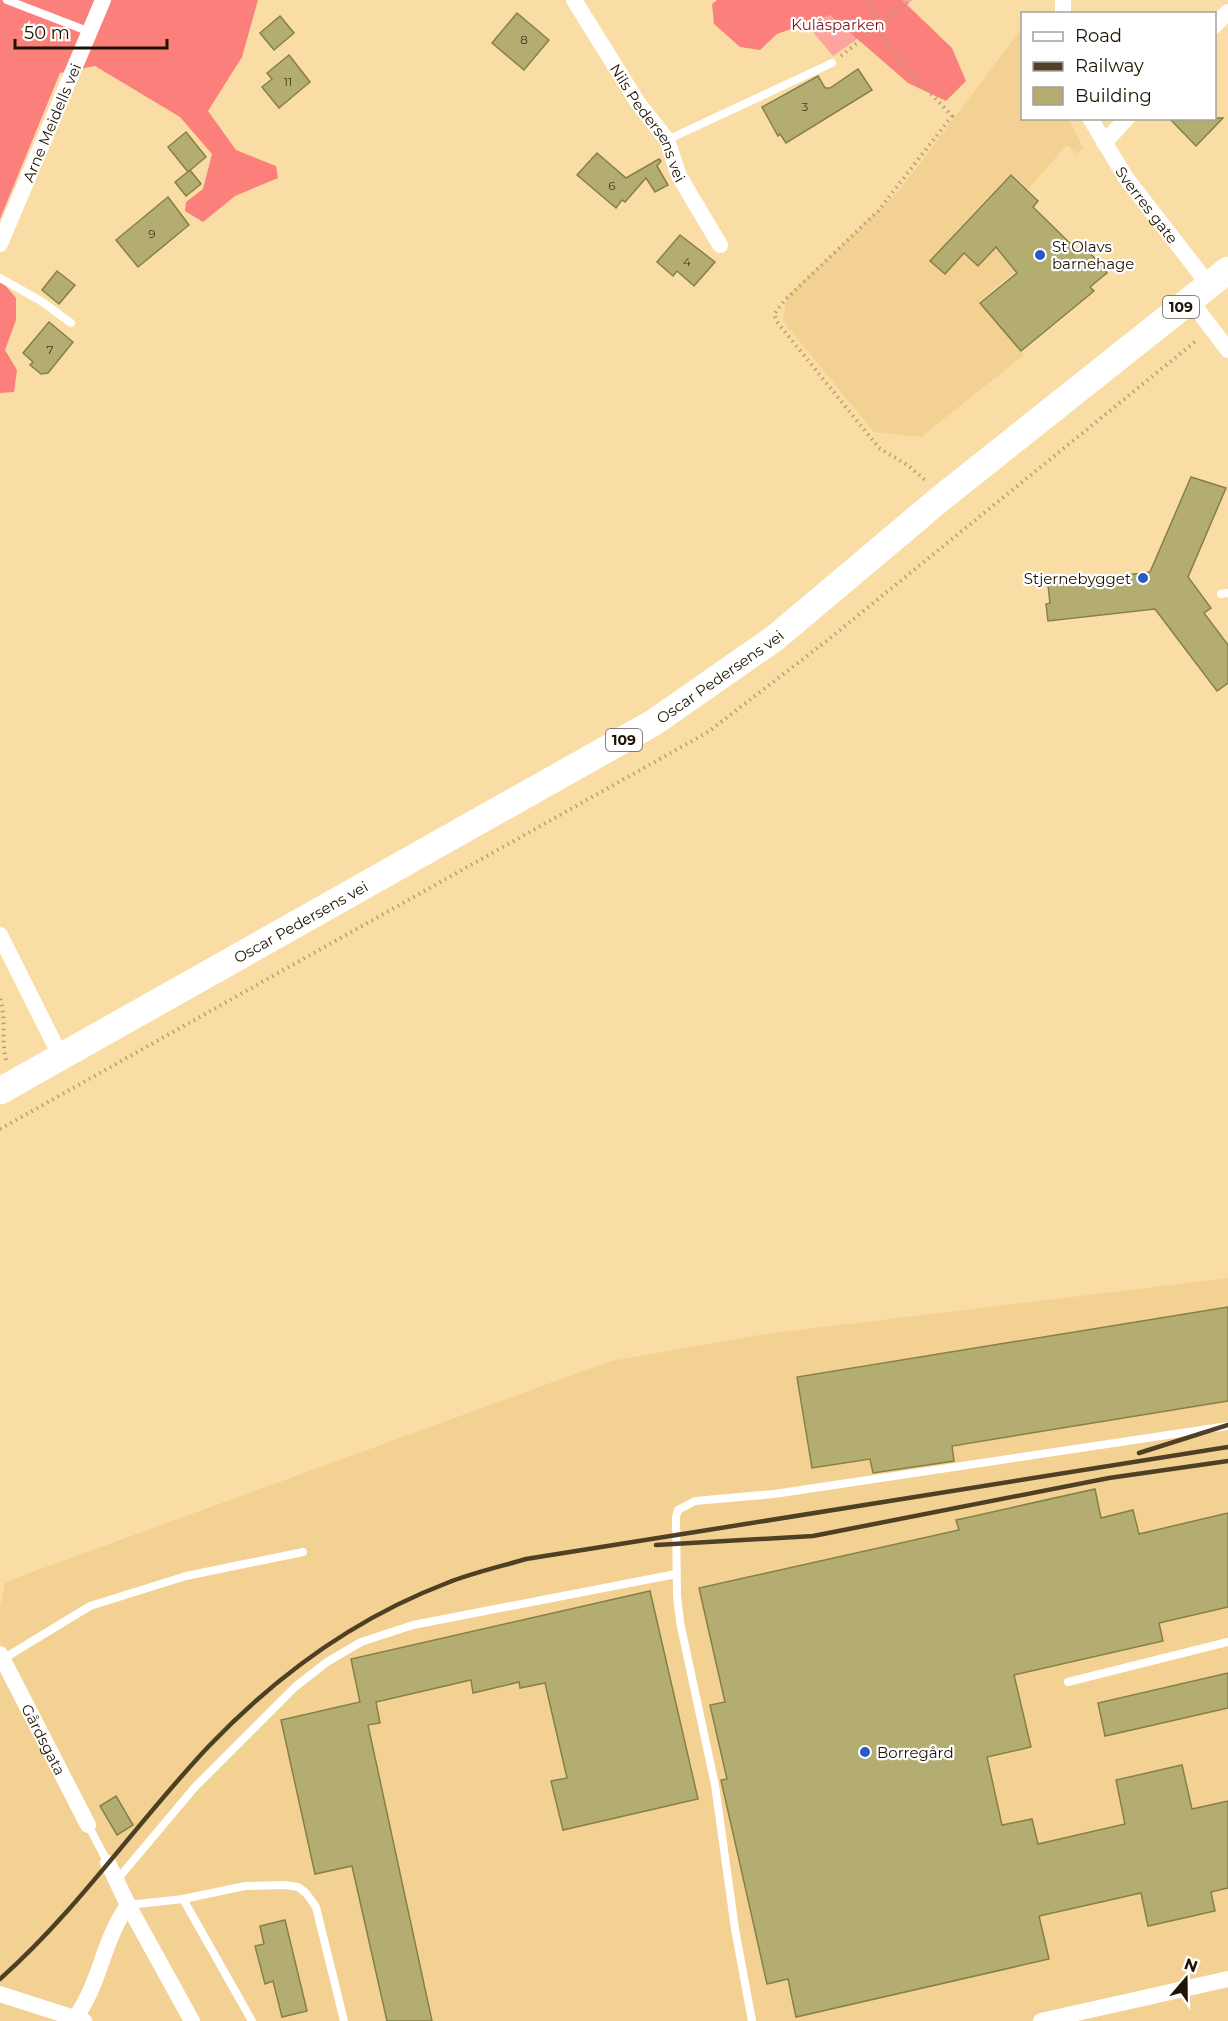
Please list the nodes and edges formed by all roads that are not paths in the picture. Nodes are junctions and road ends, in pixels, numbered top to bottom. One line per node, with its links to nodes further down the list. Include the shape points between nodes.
1 (7, 0): 6 (lane)
2 (103, 0): 6 (street, Arne Meidells vei)
3 (574, 0): 10 (street, Nils Pedersens vei, via 638,103)
4 (1228, 12): 5 (street)
5 (1216, 25)
6 (90, 32): 12 (street, Arne Meidells vei)
7 (831, 63): 10 (lane)
8 (1091, 120): 11 (street, Sverres gate)
9 (1125, 120): 11 (street)
10 (667, 140): 13 (street, Nils Pedersens vei, via 679,176)
11 (1104, 143): 15 (street, Sverres gate, via 1126,178)
12 (0, 244)
13 (720, 245)
14 (0, 278): 16 (lane)
15 (1209, 285): 17 (street, Sverres gate); 19 (main road, Oscar Pedersens vei / 109, via 940,499 775,638 653,723)
16 (71, 322)
17 (1228, 350)
18 (0, 935): 19 (street)
19 (61, 1057): 20 (main road, Oscar Pedersens vei / 109)
20 (0, 1091)
21 (1228, 1426): 23 (lane, via 774,1494 694,1502 682,1506 676,1517)
22 (303, 1552): 25 (lane, via 186,1575 90,1606)
23 (676, 1574): 29 (lane, via 424,1623 362,1642 295,1687 195,1787); 38 (lane, via 680,1622 715,1785)
24 (1228, 1642): 26 (lane)
25 (1, 1656): 27 (street, Gårdsgata)
26 (1068, 1682)
27 (88, 1826): 28 (lane)
28 (108, 1863): 29 (street)
29 (116, 1881): 31 (street)
30 (183, 1899): 31 (lane); 36 (lane); 37 (lane, via 245,1886 285,1885 306,1893 316,1907)
31 (128, 1905): 34 (street, via 113,1926 100,1971); 35 (street)
32 (1228, 1979): 39 (street)
33 (0, 1994): 34 (street)
34 (79, 2020)
35 (192, 2021)
36 (252, 2021)
37 (344, 2021)
38 (752, 2021)
39 (1041, 2021)

